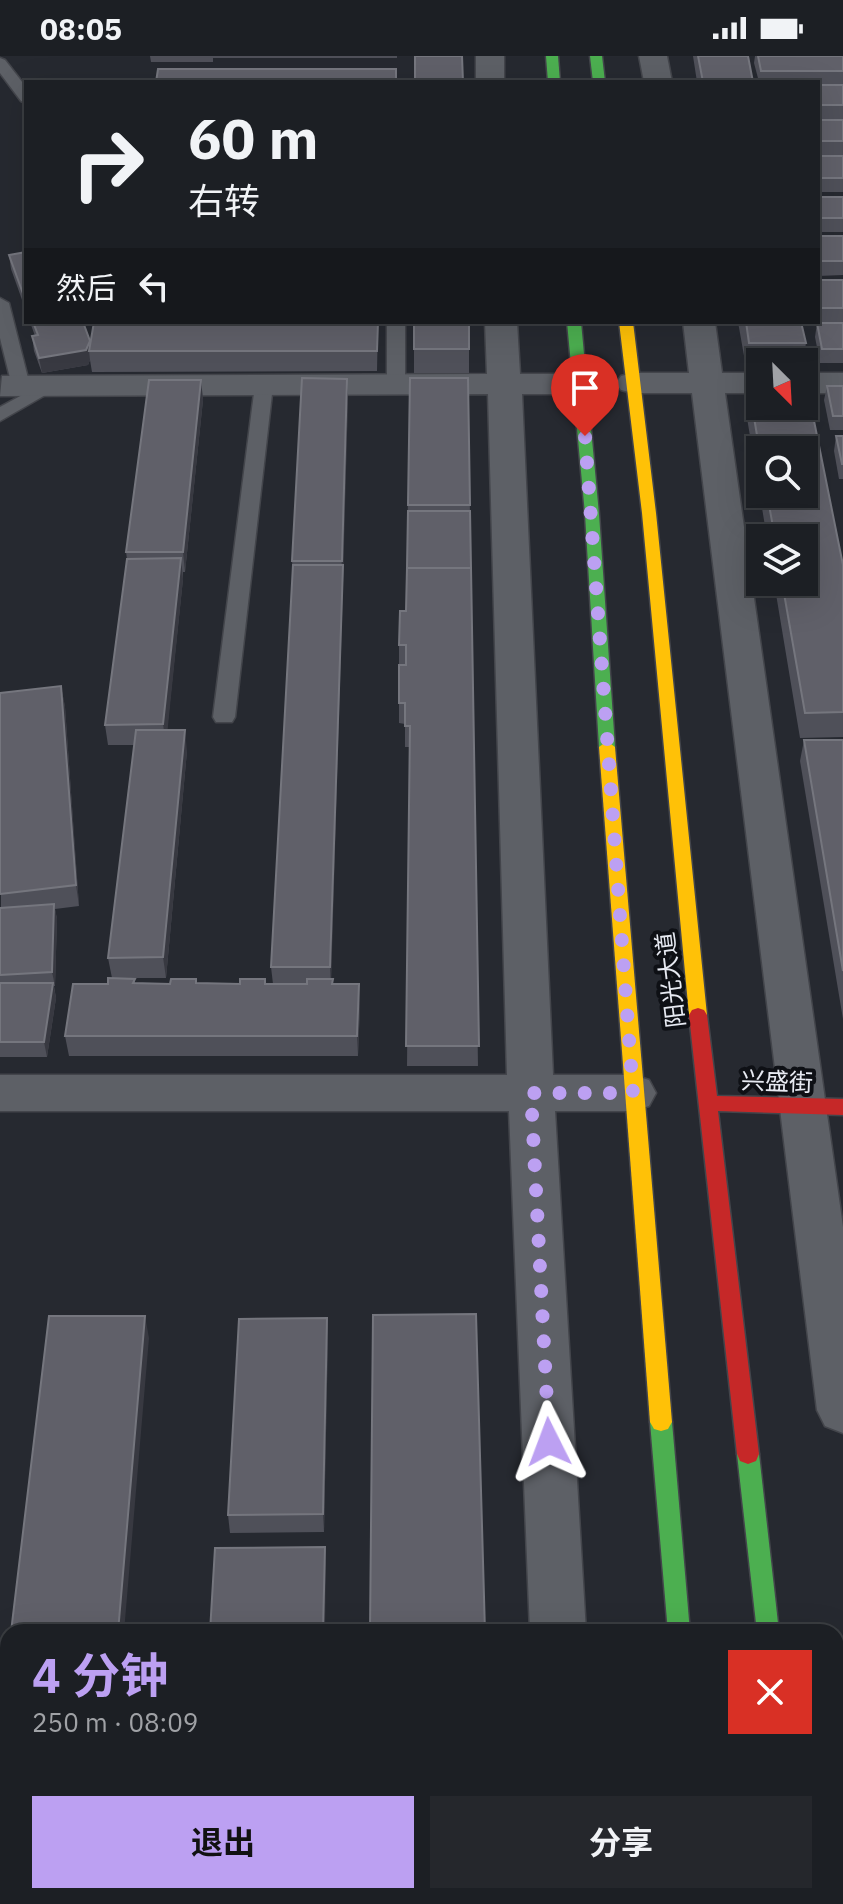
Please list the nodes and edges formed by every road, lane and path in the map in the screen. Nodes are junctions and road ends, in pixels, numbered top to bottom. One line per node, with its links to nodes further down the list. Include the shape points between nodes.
1 (490, 56): 6 (street)
2 (552, 56): 7 (main road)
3 (596, 56): 8 (main road)
4 (653, 56): 9 (street)
5 (0, 63): 10 (lane)
6 (490, 80)
7 (554, 80)
8 (599, 80)
9 (658, 80)
10 (24, 95)
11 (0, 303): 26 (lane)
12 (396, 324): 24 (lane)
13 (501, 324): 25 (street)
14 (574, 324): 22 (main road, 阳光大道)
15 (626, 324): 17 (main road, 阳光大道)
16 (699, 324): 18 (street)
17 (633, 383): 18 (street); 31 (main road, 阳光大道)
18 (707, 383): 19 (street); 32 (street)
19 (746, 383)
20 (818, 383): 21 (street)
21 (843, 383)
22 (580, 384): 25 (street); 30 (main road, 阳光大道)
23 (264, 385): 24 (street); 26 (street); 27 (lane)
24 (396, 385): 25 (street)
25 (505, 385): 29 (street)
26 (14, 392)
27 (224, 717)
28 (0, 1093): 29 (street)
29 (531, 1093): 30 (street); 35 (street)
30 (633, 1093): 36 (main road, 阳光大道)
31 (709, 1103): 32 (main road, 兴盛街); 37 (main road, 阳光大道)
32 (801, 1106): 33 (main road, 兴盛街); 34 (street)
33 (843, 1107)
34 (843, 1410)
35 (558, 1624)
36 (678, 1624)
37 (767, 1624)

